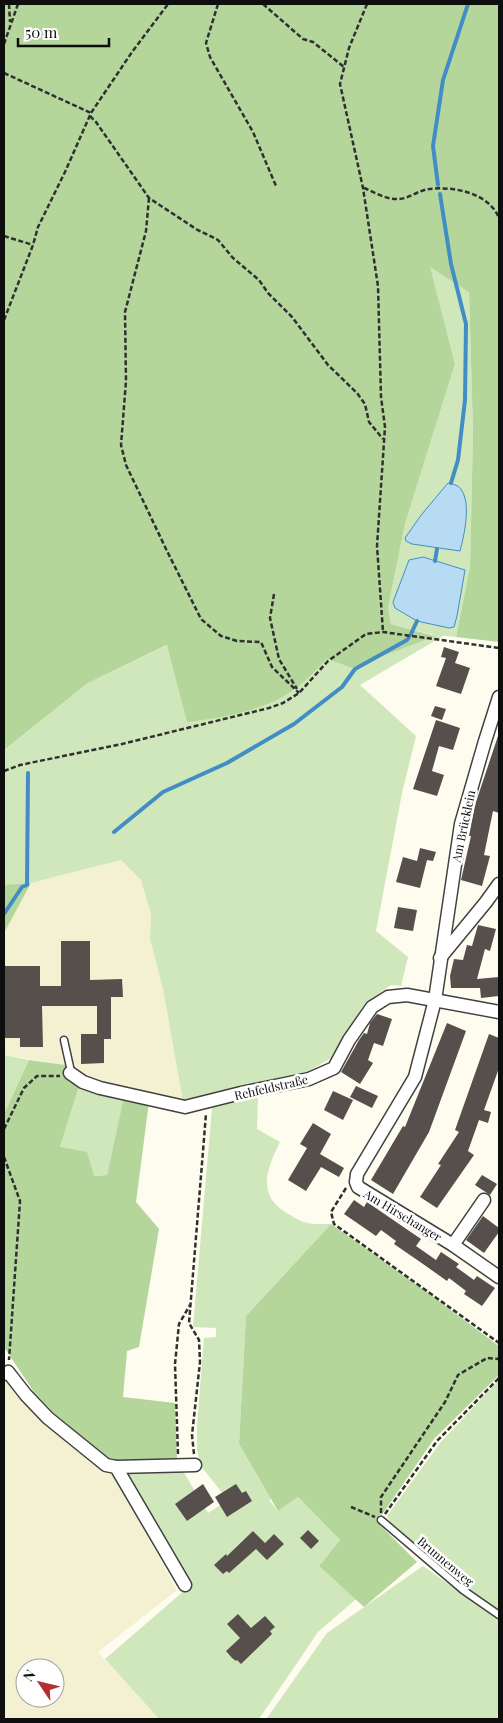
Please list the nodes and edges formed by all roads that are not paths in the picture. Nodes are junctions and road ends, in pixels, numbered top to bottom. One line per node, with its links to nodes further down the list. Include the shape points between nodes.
1 (499, 697): 3 (street, Am Brücklein, via 461,824)
2 (499, 884): 3 (street)
3 (440, 958): 4 (street)
4 (435, 1000): 5 (street, Rehfeldstraße); 7 (street, Rehfeldstraße, via 407,995 388,997 372,1007 334,1068 310,1079 208,1103 185,1107 100,1088); 9 (street, Am Hirschanger, via 415,1077 356,1182 358,1187)
5 (499, 1012)
6 (64, 1040): 7 (lane)
7 (70, 1073)
8 (484, 1200): 9 (street, Am Hirschanger)
9 (453, 1245): 10 (street, Am Hirschanger)
10 (499, 1277)
11 (6, 1373): 13 (street, via 48,1418 106,1465)
12 (195, 1465): 13 (street)
13 (116, 1467): 15 (street)
14 (381, 1520): 16 (lane, Brunnenweg, via 463,1590)
15 (185, 1585)
16 (499, 1615)

